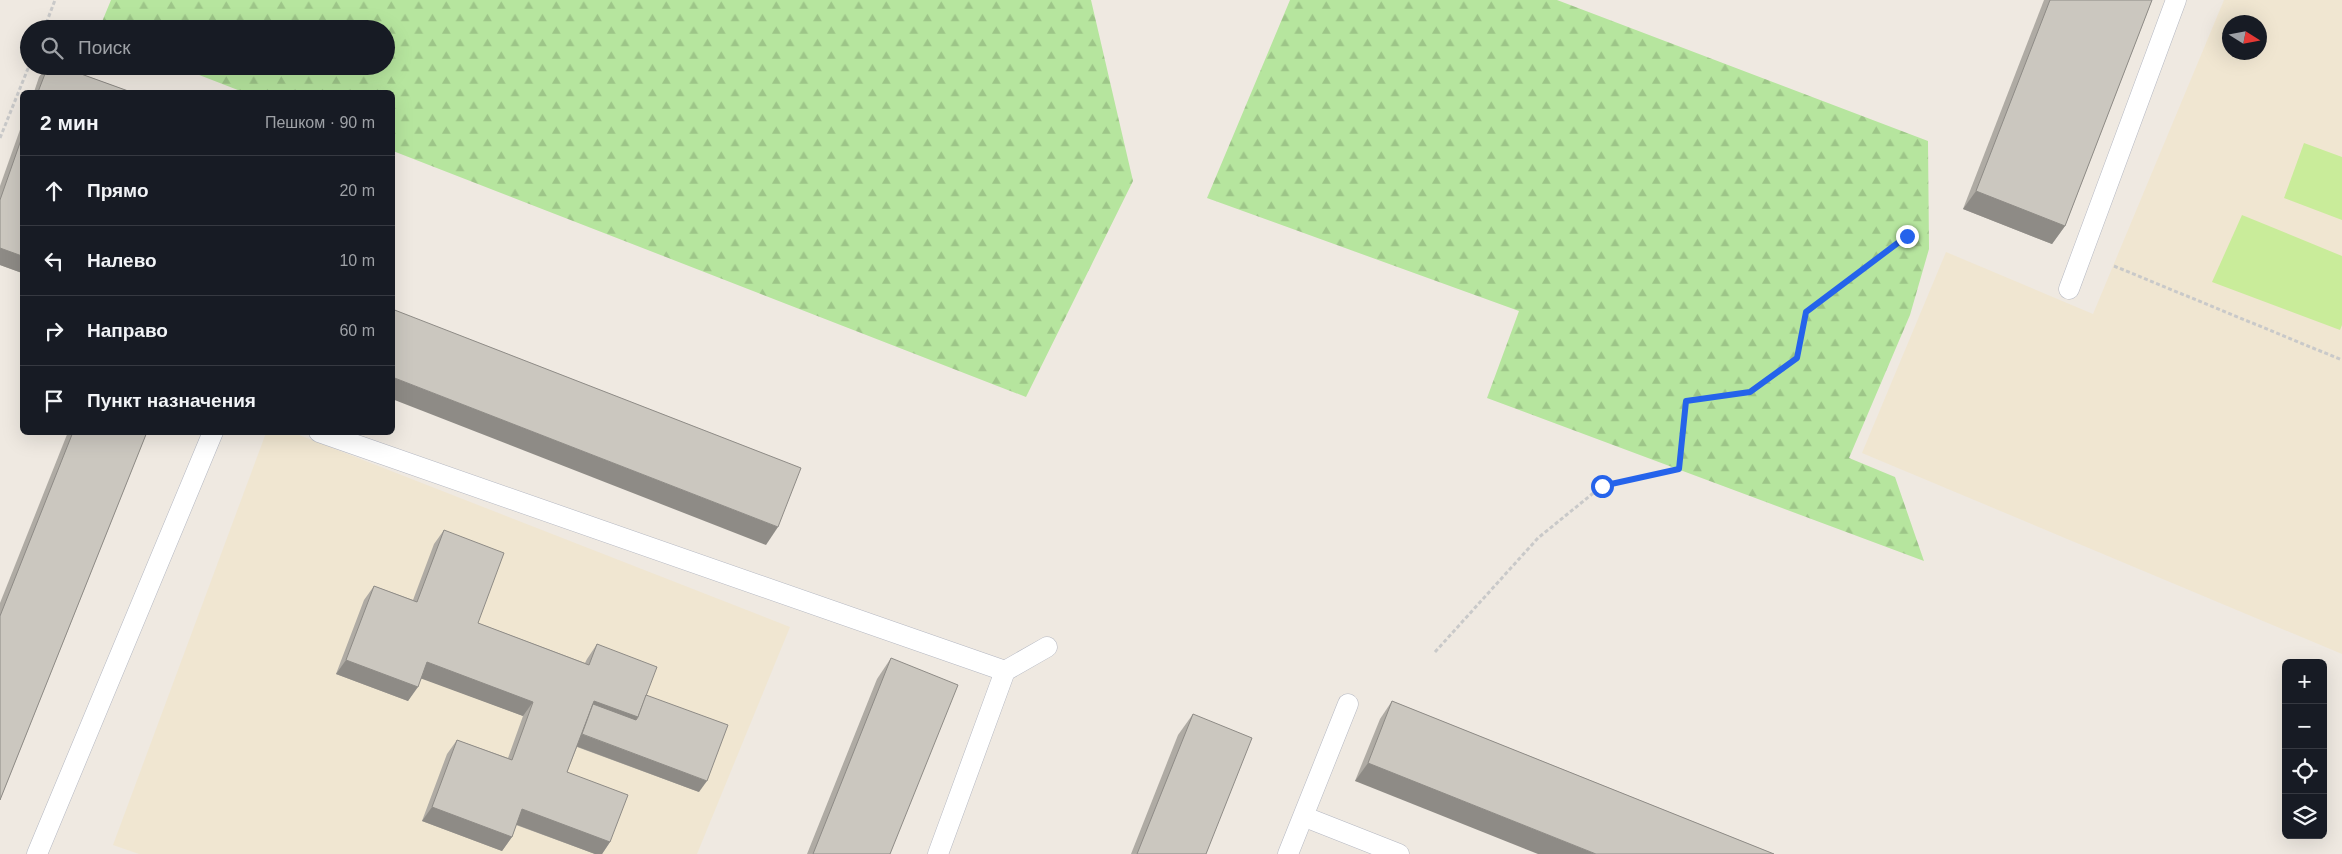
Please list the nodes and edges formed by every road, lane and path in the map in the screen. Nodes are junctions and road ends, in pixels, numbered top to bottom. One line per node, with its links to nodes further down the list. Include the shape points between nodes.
1 (55, 0): 3 (path)
2 (2176, 0): 8 (lane)
3 (47, 20)
4 (25, 75): 5 (path)
5 (0, 138)
6 (1907, 236): 13 (path, via 1806,312 1797,358 1750,392 1686,401 1679,469 1602,486 1538,538)
7 (2114, 266): 9 (path)
8 (2069, 289)
9 (2342, 360)
10 (212, 435): 17 (lane)
11 (328, 435): 14 (lane)
12 (1048, 647): 14 (lane)
13 (1435, 652)
14 (1005, 671): 18 (lane)
15 (1348, 704): 16 (lane)
16 (1305, 817): 19 (lane); 20 (lane)
17 (37, 854)
18 (938, 854)
19 (1288, 854)
20 (1398, 854)

